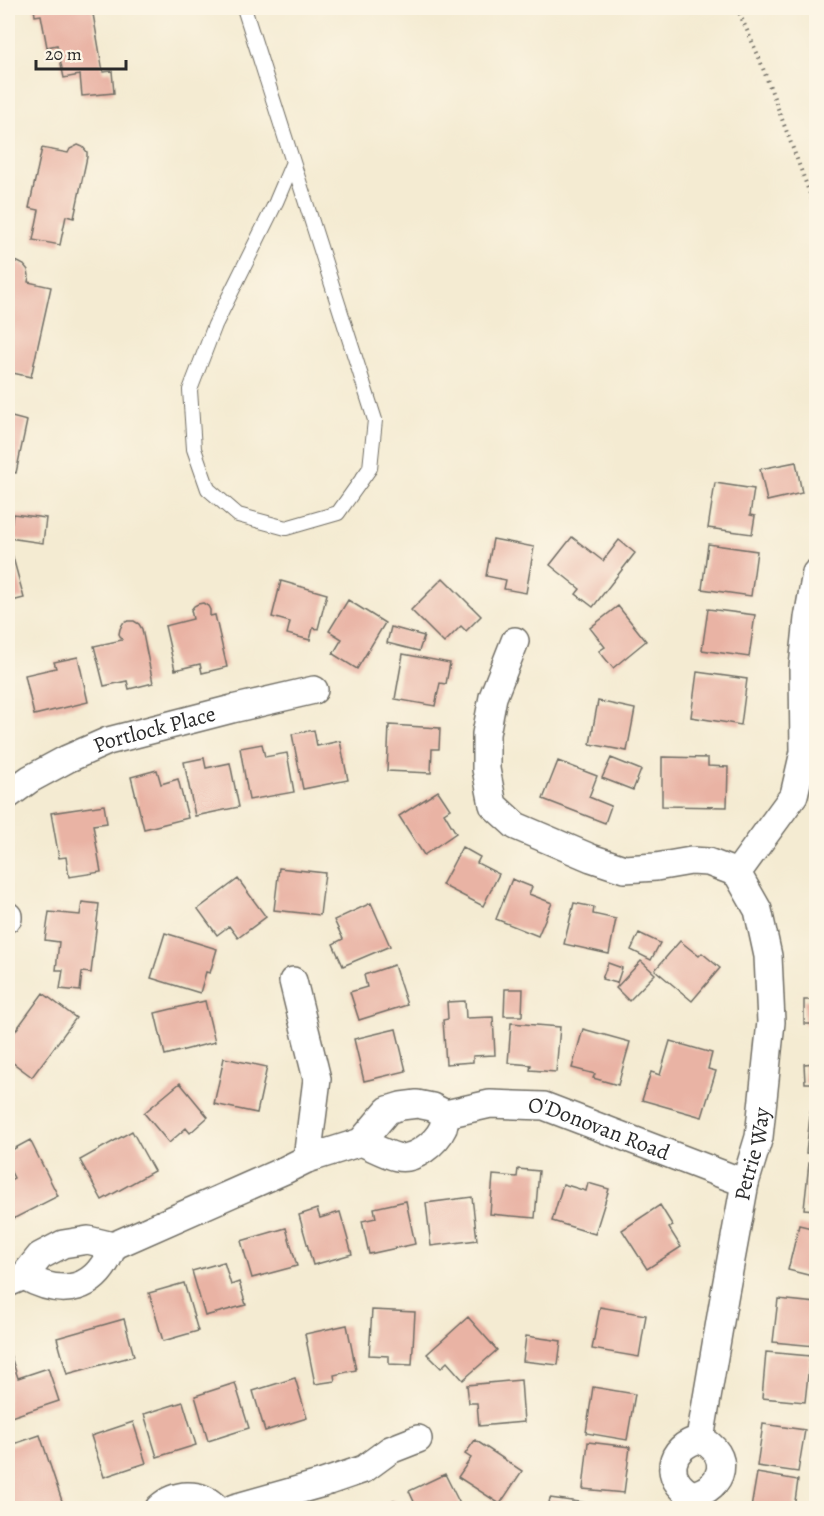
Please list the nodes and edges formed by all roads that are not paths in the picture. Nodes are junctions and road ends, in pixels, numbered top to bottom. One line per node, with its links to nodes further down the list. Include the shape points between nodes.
1 (244, 8): 2 (lane)
2 (293, 162): 2 (lane, via 375,420 370,468 338,513 286,528 238,515 208,489 194,449 190,390 215,325)
3 (816, 573): 7 (street, via 802,667 804,752 794,795)
4 (515, 641): 7 (street, via 493,697 486,734 486,770 493,805 516,826 624,869 691,861 708,862)
5 (314, 690): 6 (street, Portlock Place, via 108,741 57,764)
6 (8, 795)
7 (737, 873): 12 (street, Petrie Way, via 758,910 768,956 771,1022 759,1137)
8 (293, 981): 11 (street, via 317,1079)
9 (446, 1114): 10 (street, via 417,1104 388,1110); 10 (street, via 435,1140 413,1155 399,1158); 12 (street, O'Donovan Road, via 490,1104 544,1106)
10 (362, 1142): 11 (street)
11 (307, 1159): 13 (street)
12 (745, 1183): 16 (street, Petrie Way)
13 (113, 1246): 14 (street, via 88,1240 63,1244 40,1256); 14 (street, via 99,1272 75,1287 50,1288)
14 (16, 1279)
15 (418, 1439): 20 (street, via 390,1450 364,1469)
16 (700, 1439): 17 (street, via 682,1447 673,1464 677,1483); 17 (street, via 716,1451 720,1470 711,1487)
17 (691, 1502)
18 (159, 1509): 19 (street, via 169,1500 190,1496 202,1498)
19 (216, 1509)
20 (234, 1509)

